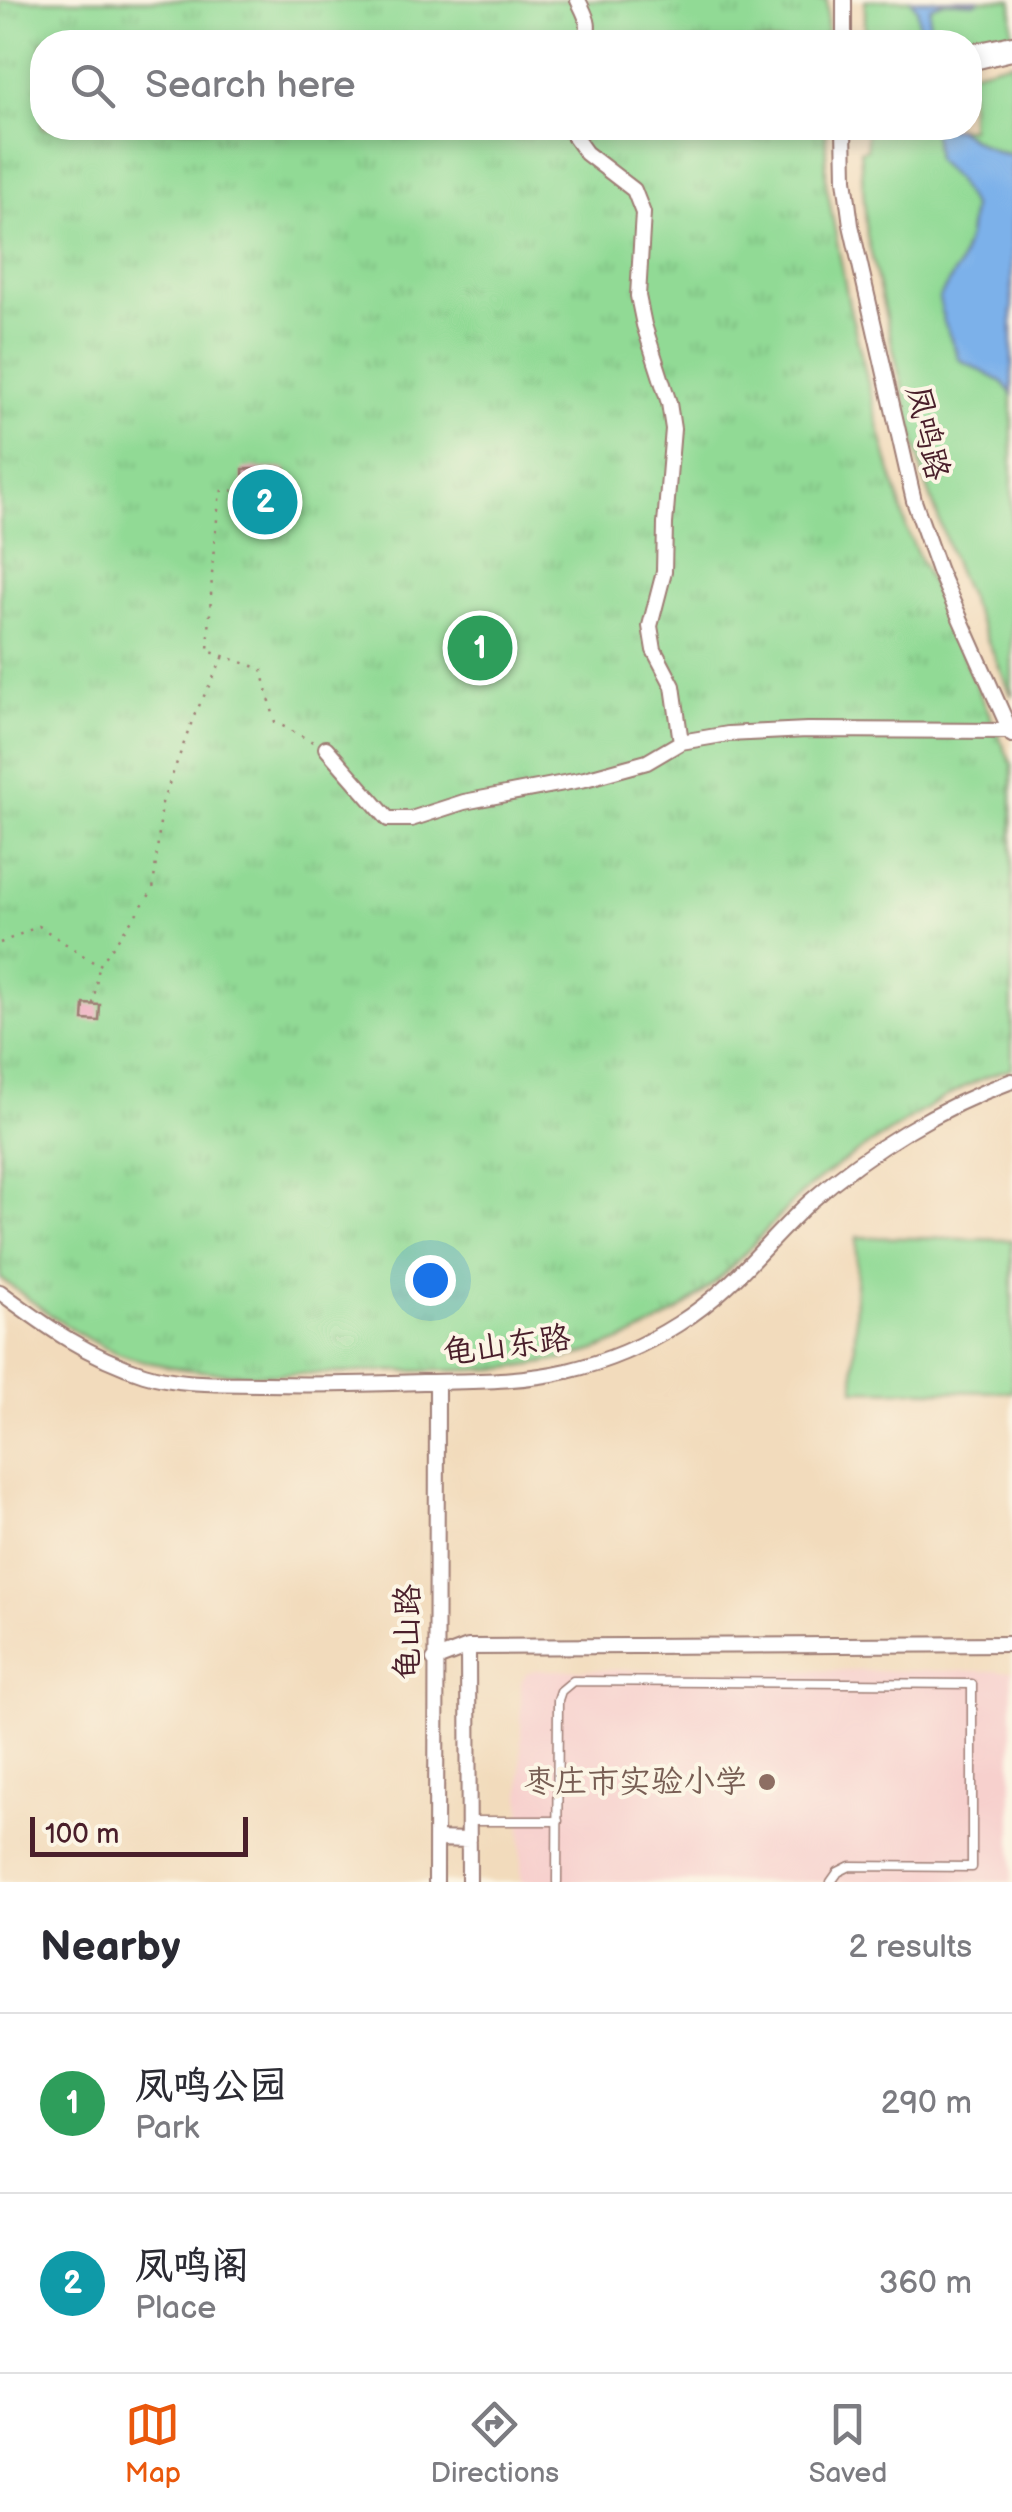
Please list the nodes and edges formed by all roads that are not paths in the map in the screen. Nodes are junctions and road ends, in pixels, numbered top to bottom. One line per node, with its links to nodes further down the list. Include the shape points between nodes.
1 (578, 0): 3 (street)
2 (844, 0): 4 (street)
3 (588, 30)
4 (844, 30)
5 (1012, 42): 6 (street)
6 (982, 49)
7 (1012, 53): 8 (street)
8 (982, 60)
9 (577, 140): 12 (street, via 634,190 642,213 638,296 674,429 664,572 650,626 654,650 674,686)
10 (844, 140): 11 (street, 凤鸣路, via 850,224 914,501)
11 (1010, 728): 12 (street, via 806,730)
12 (681, 742): 13 (street, via 647,762 411,820 388,819)
13 (326, 748)
14 (1012, 1082): 16 (street, 龟山东路, via 924,1122 845,1175 729,1287 677,1324 567,1371)
15 (0, 1292): 16 (street, 龟山东路, via 91,1354 180,1382)
16 (437, 1382): 19 (street, 龟山路)
17 (1012, 1644): 18 (street)
18 (468, 1647): 19 (street); 20 (street, 龟山路)
19 (434, 1660): 22 (street, 龟山路)
20 (469, 1821): 21 (lane); 23 (street, 龟山路)
21 (558, 1821): 26 (lane); 27 (lane, via 558,1700 573,1681 972,1684 972,1868 850,1866)
22 (436, 1839): 23 (street); 24 (street, 龟山路)
23 (469, 1840): 25 (street, 龟山路)
24 (436, 1882)
25 (469, 1882)
26 (558, 1882)
27 (831, 1882)

